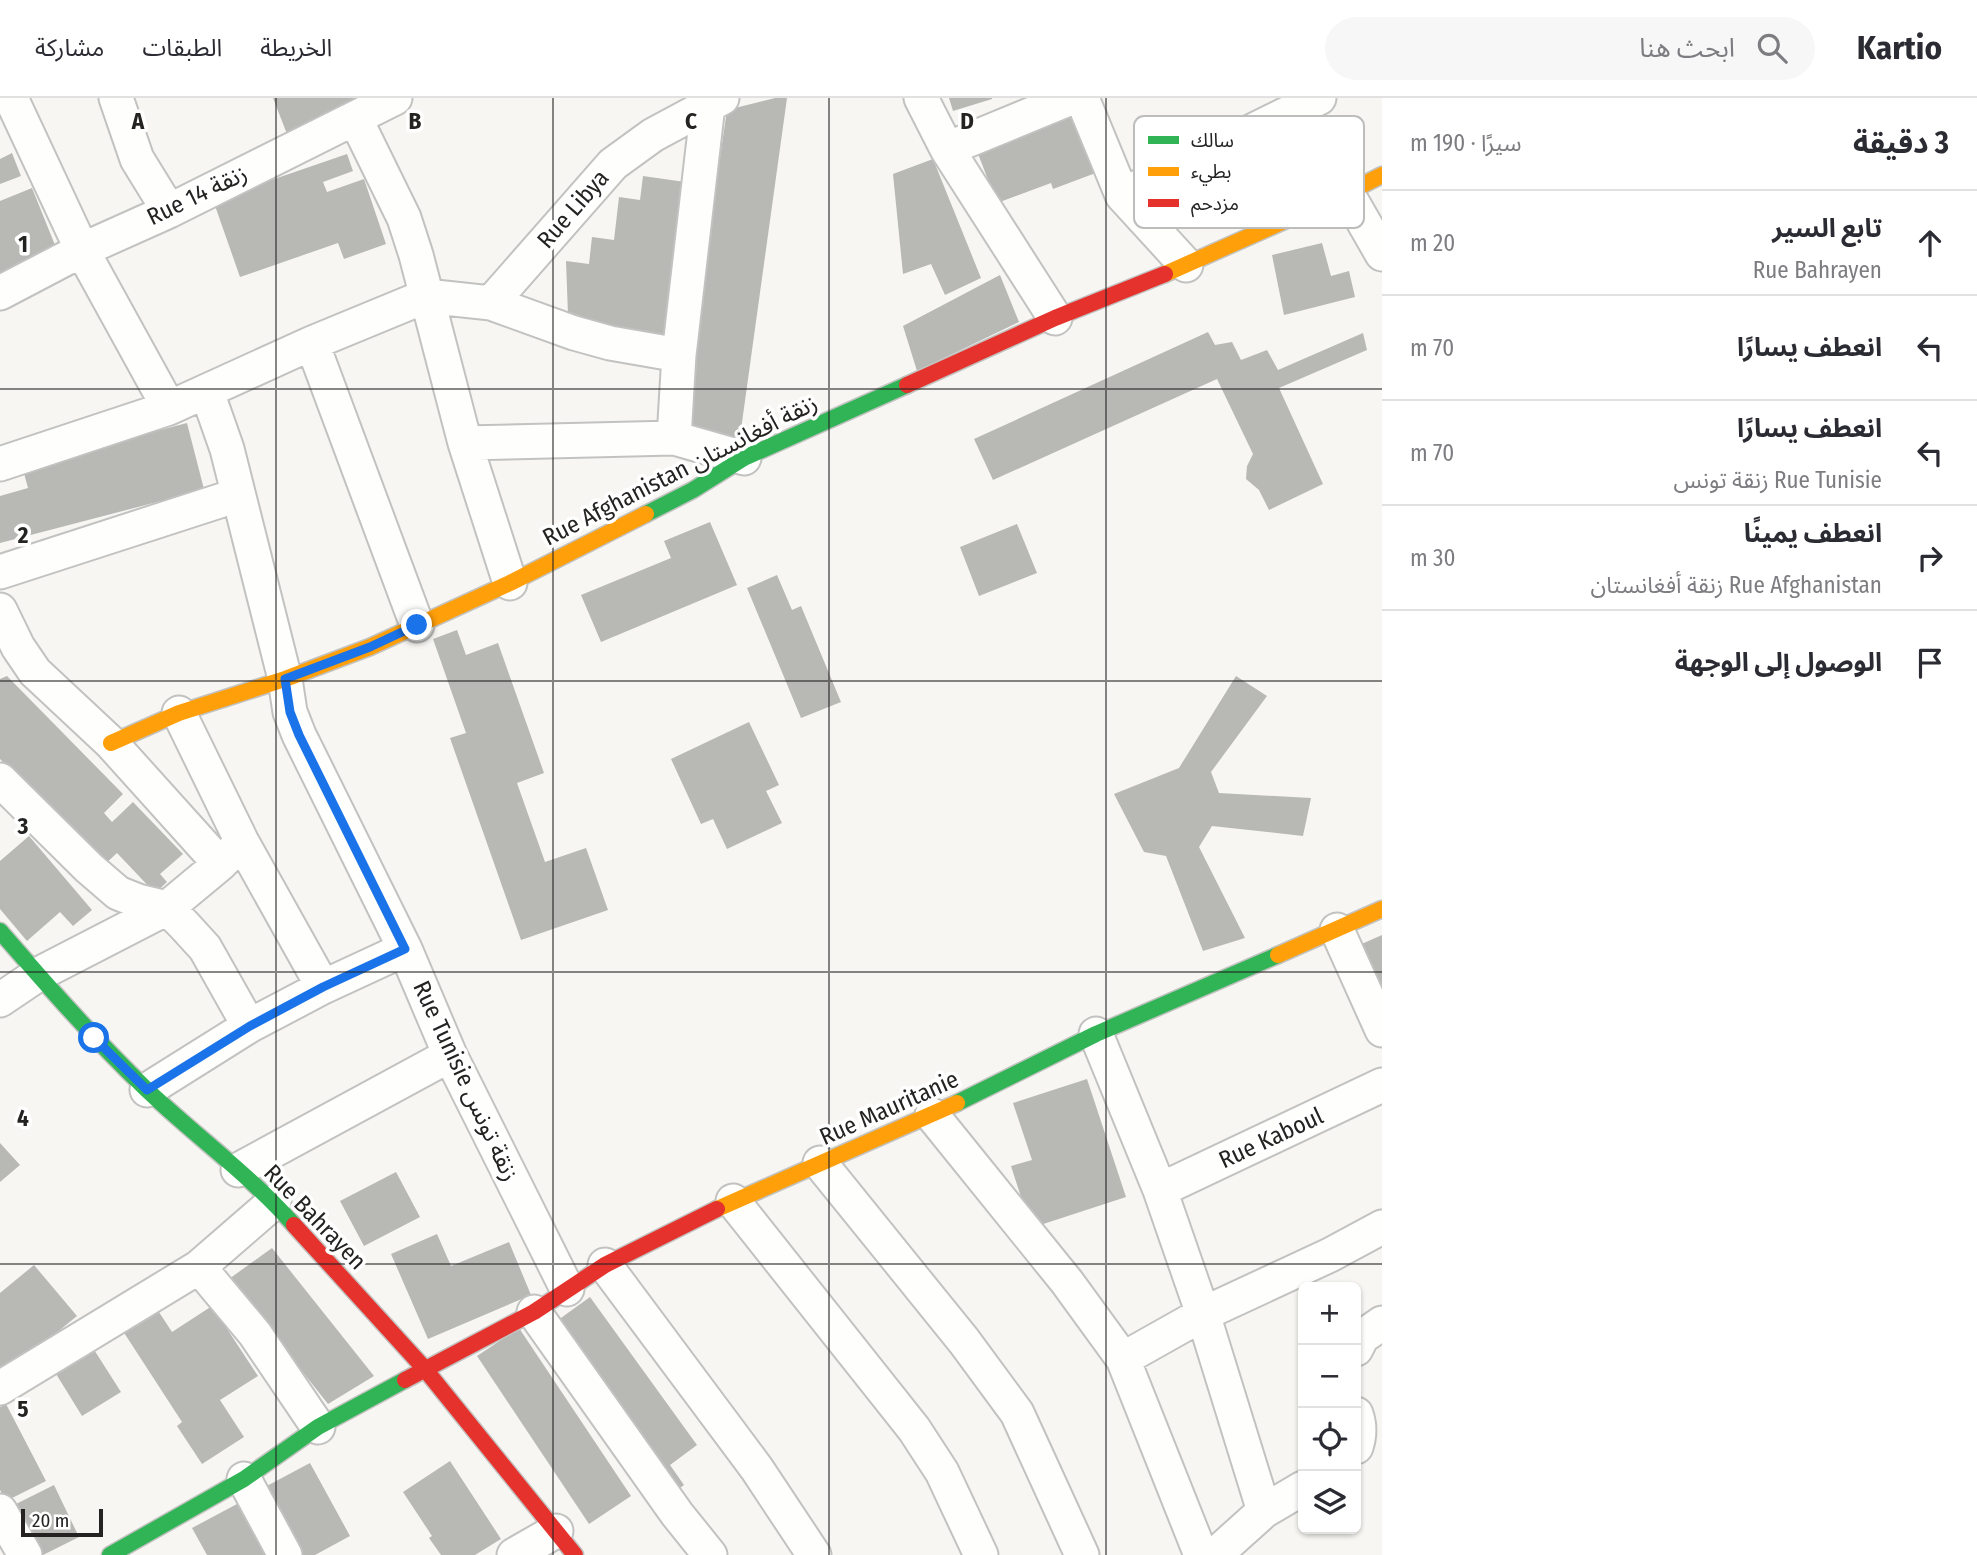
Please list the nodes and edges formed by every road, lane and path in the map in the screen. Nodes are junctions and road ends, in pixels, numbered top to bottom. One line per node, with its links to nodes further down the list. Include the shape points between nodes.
1 (11, 98): 21 (street)
2 (116, 98): 17 (street, via 137,159)
3 (395, 98): 10 (street, Rue 14 زنقة)
4 (921, 98): 11 (street)
5 (1071, 98): 11 (street)
6 (1082, 98): 15 (street)
7 (1320, 98): 9 (street)
8 (716, 102): 26 (street, Rue Libya, via 653,135 613,164); 29 (street)
9 (1283, 116)
10 (355, 118): 17 (street, Rue 14 زنقة); 25 (street, via 404,218)
11 (947, 149): 27 (street)
12 (1382, 175): 13 (street, Rue Afghanistan زنقة أفغانستان)
13 (1364, 184)
14 (1134, 189): 15 (street)
15 (1122, 195): 16 (street)
16 (1134, 208)
17 (169, 211): 21 (street, Rue 14 زنقة)
18 (1364, 223): 22 (street)
19 (1152, 228): 23 (street)
20 (1269, 228): 23 (street, Rue Afghanistan زنقة أفغانستان)
21 (82, 250): 24 (street, Rue 14 زنقة); 31 (street)
22 (1382, 254)
23 (1186, 265): 27 (street, Rue Afghanistan زنقة أفغانستان)
24 (0, 293)
25 (426, 296): 26 (street); 28 (street); 33 (street)
26 (491, 303): 29 (street, via 610,343)
27 (1055, 318): 34 (street, Rue Afghanistan زنقة أفغانستان)
28 (312, 343): 30 (street); 40 (street)
29 (679, 355): 32 (street)
30 (207, 392): 31 (street); 36 (street, Rue Tunisie زنقة تونس)
31 (169, 408): 35 (street)
32 (674, 438): 33 (street); 34 (street)
33 (465, 443): 38 (street)
34 (744, 458): 38 (street, Rue Afghanistan زنقة أفغانستان, via 693,490)
35 (0, 464)
36 (238, 495): 37 (street); 42 (street, Rue Tunisie زنقة تونس)
37 (0, 572)
38 (510, 583): 40 (street, Rue Afghanistan زنقة أفغانستان)
39 (0, 610): 41 (street)
40 (417, 625): 42 (street, Rue Afghanistan زنقة أفغانستان)
41 (9, 652): 44 (street)
42 (285, 679): 43 (street, Rue Afghanistan زنقة أفغانستان); 51 (street, Rue Tunisie زنقة تونس, via 299,735)
43 (179, 713): 44 (street, Rue Afghanistan زنقة أفغانستان); 46 (street)
44 (111, 743): 46 (street)
45 (0, 780): 47 (street, via 118,893)
46 (231, 853): 47 (street); 53 (street)
47 (167, 908): 52 (street); 55 (street, via 205,948)
48 (1382, 909): 49 (street, Rue Mauritanie)
49 (1337, 930): 56 (street); 57 (street, Rue Mauritanie)
50 (0, 931): 52 (street, Rue Bahrayen)
51 (405, 949): 53 (street); 58 (street, Rue Tunisie زنقة تونس)
52 (37, 975): 54 (street); 60 (street, Rue Bahrayen)
53 (323, 987): 55 (street)
54 (0, 1000)
55 (250, 1026): 60 (street)
56 (1382, 1030)
57 (1096, 1034): 61 (street, Rue Mauritanie); 64 (street)
58 (450, 1055): 63 (street); 70 (street, Rue Tunisie زنقة تونس)
59 (1382, 1085): 64 (street, Rue Kaboul)
60 (147, 1090): 63 (street, Rue Bahrayen)
61 (932, 1115): 62 (street, Rue Mauritanie); 75 (street)
62 (820, 1163): 65 (street, Rue Mauritanie); 91 (street, via 964,1340 1017,1413)
63 (238, 1170): 66 (street, Rue Bahrayen)
64 (1160, 1190): 72 (street)
65 (733, 1201): 68 (street, Rue Mauritanie); 90 (street, via 914,1429 942,1472)
66 (274, 1202): 69 (street); 76 (street, Rue Bahrayen)
67 (1382, 1227): 72 (street)
68 (605, 1265): 70 (street, Rue Mauritanie); 89 (street, via 757,1469)
69 (199, 1267): 77 (street); 78 (street, via 255,1334)
70 (567, 1289): 71 (street, Rue Mauritanie)
71 (534, 1312): 76 (street, Rue Mauritanie); 88 (street)
72 (1203, 1314): 75 (street); 82 (street)
73 (1382, 1323): 74 (street)
74 (1358, 1345)
75 (1123, 1359): 92 (street)
76 (424, 1368): 78 (street, Rue Mauritanie); 83 (street, Rue Bahrayen)
77 (0, 1388)
78 (318, 1427): 79 (street, Rue Mauritanie)
79 (244, 1479): 85 (street, Rue Mauritanie); 86 (street)
80 (1298, 1491): 82 (street)
81 (0, 1511): 84 (street)
82 (1264, 1511): 93 (street)
83 (566, 1543): 87 (street)
84 (25, 1555)
85 (110, 1555)
86 (285, 1555)
87 (514, 1555)
88 (710, 1555)
89 (814, 1555)
90 (981, 1555)
91 (1082, 1555)
92 (1200, 1555)
93 (1215, 1555)

